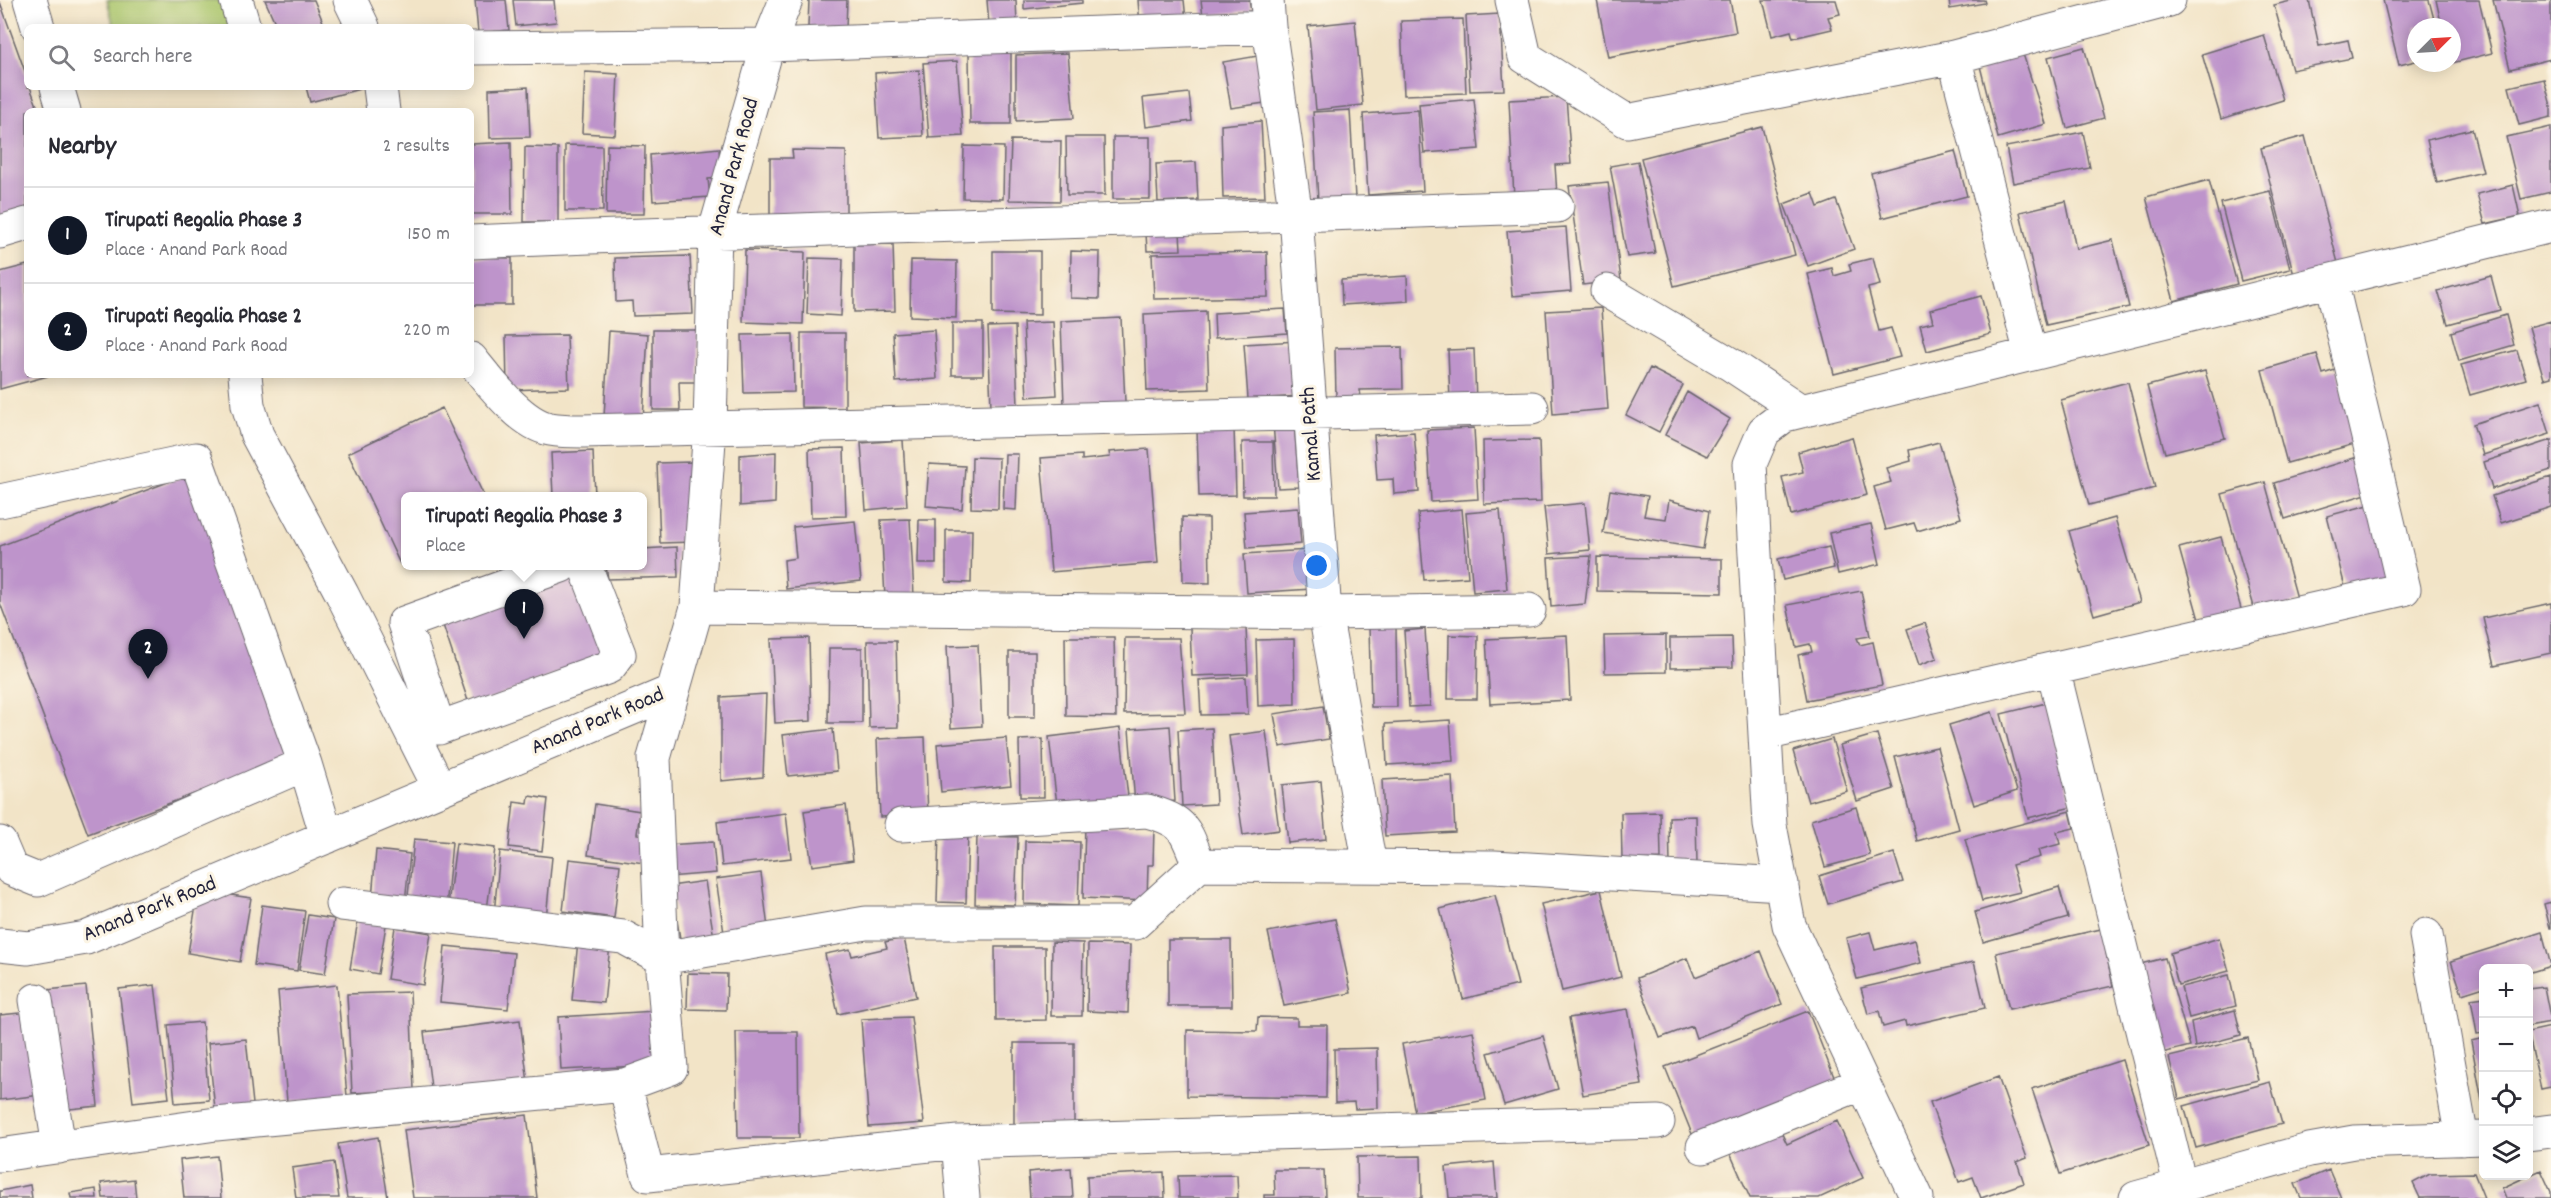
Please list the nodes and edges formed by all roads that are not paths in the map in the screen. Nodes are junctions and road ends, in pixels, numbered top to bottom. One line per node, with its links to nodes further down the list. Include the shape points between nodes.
1 (30, 0): 8 (street)
2 (236, 0): 9 (street)
3 (350, 0): 10 (street)
4 (786, 0): 11 (street, Anand Park Road)
5 (1512, 0): 13 (street, via 1525,57 1627,121)
6 (2169, 0): 13 (street)
7 (1268, 14): 11 (street); 19 (street, Kamal Path)
8 (37, 24)
9 (243, 24)
10 (362, 24)
11 (768, 45): 12 (street); 22 (street, Anand Park Road)
12 (474, 48)
13 (1954, 57): 27 (street)
14 (58, 90): 16 (street)
15 (380, 90): 17 (street)
16 (63, 108)
17 (383, 108)
18 (1557, 206): 19 (street)
19 (1296, 216): 22 (street); 32 (street, Kamal Path)
20 (24, 225): 23 (street)
21 (2551, 226): 25 (street)
22 (715, 231): 24 (street); 33 (street, Anand Park Road)
23 (0, 232)
24 (474, 242)
25 (2331, 281): 27 (street); 41 (street, via 2404,590)
26 (1607, 291): 31 (street)
27 (2031, 354): 31 (street)
28 (474, 363): 33 (street, via 526,418 548,429)
29 (245, 378): 46 (street, via 257,435)
30 (1532, 408): 32 (street)
31 (1801, 411): 44 (street, via 1785,415 1764,431 1750,464)
32 (1310, 414): 33 (street); 39 (street, Kamal Path)
33 (710, 427): 37 (street, Anand Park Road)
34 (0, 501): 45 (street, via 196,459)
35 (550, 570): 40 (street, via 404,623 439,728)
36 (587, 570): 40 (street, via 619,654)
37 (697, 608): 39 (street); 42 (street, Anand Park Road)
38 (1529, 610): 39 (street)
39 (1325, 613): 51 (street, Kamal Path)
40 (609, 667): 43 (street)
41 (2054, 669): 44 (street); 68 (street)
42 (673, 691): 43 (street, Anand Park Road); 56 (street, via 654,758)
43 (626, 711): 46 (street, Anand Park Road)
44 (1765, 734): 52 (street, via 1770,825)
45 (304, 764): 48 (street); 49 (street, via 38,880 11,869)
46 (440, 789): 48 (street, Anand Park Road)
47 (901, 825): 50 (street, via 1147,811 1170,817 1185,831)
48 (327, 837): 55 (street, Anand Park Road, via 86,938 28,948)
49 (0, 843)
50 (1199, 865): 51 (street); 56 (street, via 1135,923 866,923)
51 (1370, 866): 52 (street, via 1494,867)
52 (1782, 884): 58 (street, via 1789,925)
53 (342, 904): 56 (street, via 623,937)
54 (2426, 935): 63 (street)
55 (0, 945)
56 (662, 958): 59 (street, via 671,1068)
57 (36, 1000): 65 (street)
58 (1863, 1083): 66 (street); 70 (street)
59 (625, 1085): 64 (street, via 648,1175); 65 (street, via 216,1124)
60 (1658, 1122): 64 (street)
61 (2551, 1131): 62 (street)
62 (2533, 1133)
63 (2473, 1138): 68 (street, via 2354,1142)
64 (958, 1142): 69 (street)
65 (59, 1147): 67 (street)
66 (1703, 1147)
67 (0, 1155)
68 (2180, 1184): 71 (street)
69 (963, 1198)
70 (1917, 1198)
71 (2136, 1198)

